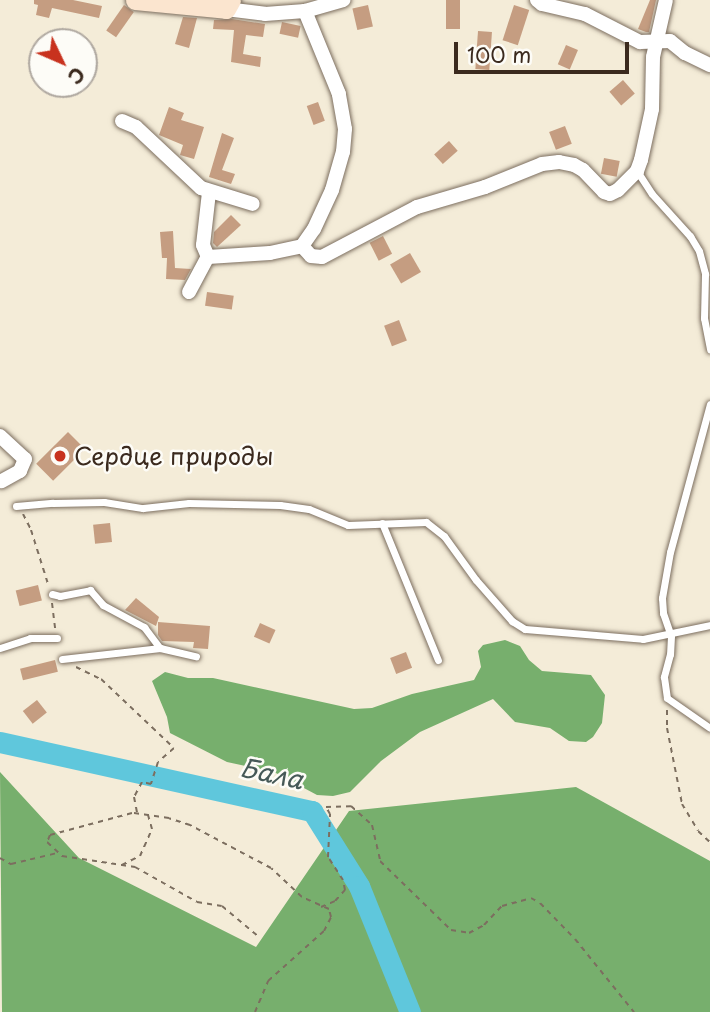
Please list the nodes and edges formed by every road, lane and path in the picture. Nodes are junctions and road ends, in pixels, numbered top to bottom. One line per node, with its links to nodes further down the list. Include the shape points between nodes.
1 (135, 0): 5 (street)
2 (343, 0): 6 (street)
3 (537, 0): 7 (street, via 585,14 640,43)
4 (666, 0): 7 (street)
5 (229, 5): 6 (street, via 265,14)
6 (306, 11): 13 (street, via 339,94 345,129 332,190)
7 (658, 40): 8 (street, via 670,41); 10 (street, via 653,57 652,109)
8 (710, 65)
9 (122, 121): 11 (street, via 136,127 183,173)
10 (637, 171): 13 (street, via 610,194 573,165 542,164 417,208 322,257 311,256); 16 (lane, via 699,251)
11 (209, 191): 12 (street); 14 (street, via 204,245)
12 (253, 204)
13 (302, 246): 14 (street)
14 (208, 257): 15 (street)
15 (189, 292)
16 (710, 349)
17 (710, 404): 24 (lane, via 664,583 663,614)
18 (0, 436): 19 (street, via 22,453 25,466)
19 (1, 482)
20 (16, 506): 21 (lane, via 104,502 143,508 189,503 280,505 309,509 348,525); 22 (path, via 27,520)
21 (382, 523): 24 (lane, via 426,522 433,526 512,621 525,629 643,639); 30 (lane)
22 (52, 594): 25 (path); 27 (lane, via 90,590 103,606 144,627)
23 (710, 625): 24 (lane)
24 (671, 636): 31 (lane, via 664,677)
25 (57, 638): 26 (lane, via 30,638)
26 (0, 648)
27 (160, 648): 28 (lane); 29 (lane)
28 (196, 656)
29 (62, 659): 33 (path, via 102,679 174,748 158,762 151,784 142,782 134,797)
30 (438, 660)
31 (667, 698): 32 (lane); 35 (path, via 667,728 682,804)
32 (710, 728)
33 (137, 813): 34 (path); 36 (path, via 50,835 47,842)
34 (148, 815): 38 (path, via 152,829 140,856); 39 (path, via 190,825 271,868)
35 (710, 842)
36 (58, 853): 37 (path, via 11,864); 38 (path)
37 (0, 858)
38 (121, 865): 40 (path, via 135,867 197,902 222,906)
39 (320, 907): 41 (path, via 329,909 329,924 268,981); 42 (path, via 345,890 328,858 330,814 326,807 357,808 372,825 380,861 451,930 469,933 502,906 531,898 584,949)
40 (259, 937)
41 (255, 1012)
42 (634, 1012)

